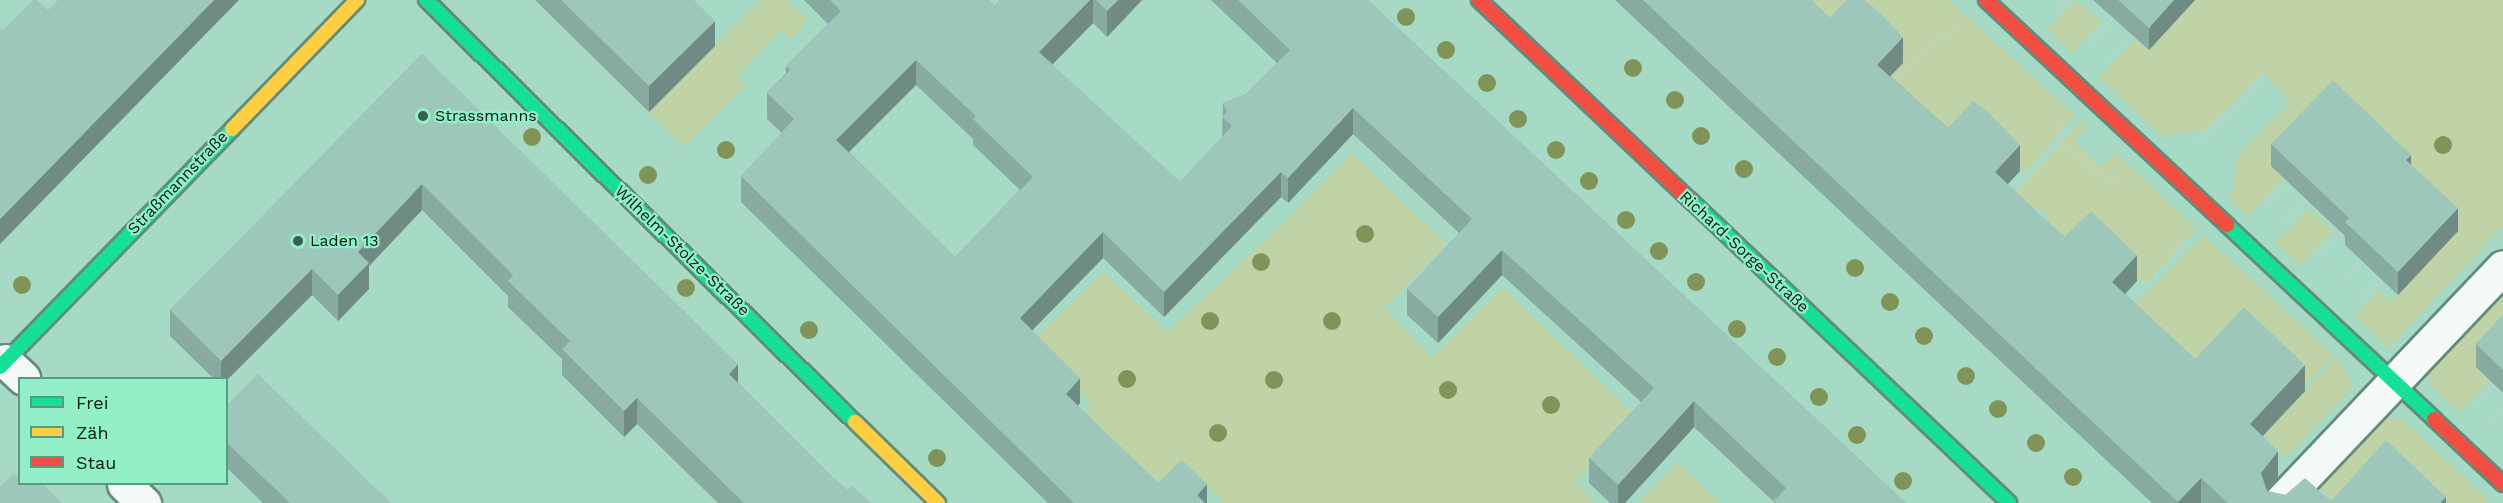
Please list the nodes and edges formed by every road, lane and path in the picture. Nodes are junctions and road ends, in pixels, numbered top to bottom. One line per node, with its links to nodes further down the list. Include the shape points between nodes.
1 (357, 0): 16 (street, Straßmannstraße)
2 (426, 0): 21 (street, Wilhelm-Stolze-Straße)
3 (1479, 0): 22 (street, Richard-Sorge-Straße)
4 (1986, 0): 8 (street)
5 (1962, 31): 7 (path, via 1942,34)
6 (2264, 78): 11 (path)
7 (1891, 89)
8 (2095, 102): 10 (path); 11 (street)
9 (2059, 117): 10 (path)
10 (2058, 141): 12 (path)
11 (2169, 172): 13 (street)
12 (2008, 196)
13 (2216, 215): 15 (path); 17 (street)
14 (2503, 267): 17 (street)
15 (2127, 306)
16 (10, 369)
17 (2394, 381): 18 (street); 23 (street)
18 (2503, 484)
19 (126, 485): 20 (street)
20 (144, 503)
21 (938, 503)
22 (2009, 503)
23 (2279, 503)

